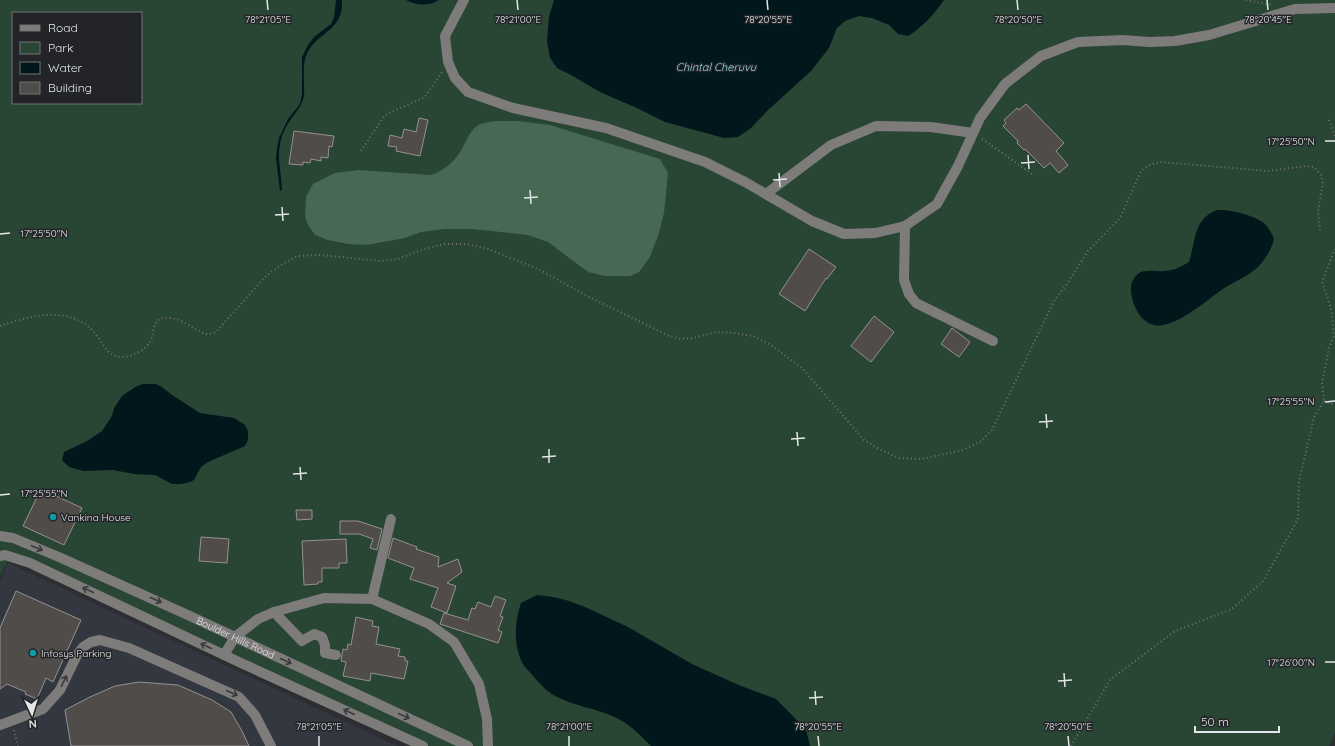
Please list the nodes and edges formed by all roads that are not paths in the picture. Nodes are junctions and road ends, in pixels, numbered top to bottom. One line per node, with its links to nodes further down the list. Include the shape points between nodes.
1 (464, 0): 4 (lane, via 446,36 448,62 455,78 468,92 513,108 606,128 705,162)
2 (1335, 8): 3 (lane, via 1295,10 1209,35 1175,41 1078,42 1041,56 1005,84 980,118)
3 (973, 133): 4 (lane, via 931,127 876,126 831,145); 5 (lane, via 937,204)
4 (766, 194): 5 (lane, via 812,221 844,234 875,233)
5 (905, 226): 6 (lane, via 904,280 909,294 916,303)
6 (993, 341)
7 (392, 519): 10 (lane)
8 (0, 535): 12 (lane, Boulder Hills Road, one-way to 12, via 59,557)
9 (0, 556): 13 (lane, Boulder Hills Road, one-way to 9, via 30,563 5,555)
10 (372, 599): 11 (lane, via 324,598); 19 (lane, via 429,624 454,642 479,684 487,719)
11 (274, 612): 12 (lane, via 258,619); 14 (lane, via 302,641 314,634 322,637 325,653)
12 (235, 637): 13 (lane); 18 (lane, Boulder Hills Road, one-way to 18)
13 (224, 655): 17 (lane, Boulder Hills Road, one-way to 13)
14 (336, 655)
15 (0, 725): 16 (lane, one-way to 16, via 43,708 60,690 83,647 100,640 129,648 239,697 255,715)
16 (271, 746)
17 (423, 746)
18 (468, 746)
19 (488, 746)

